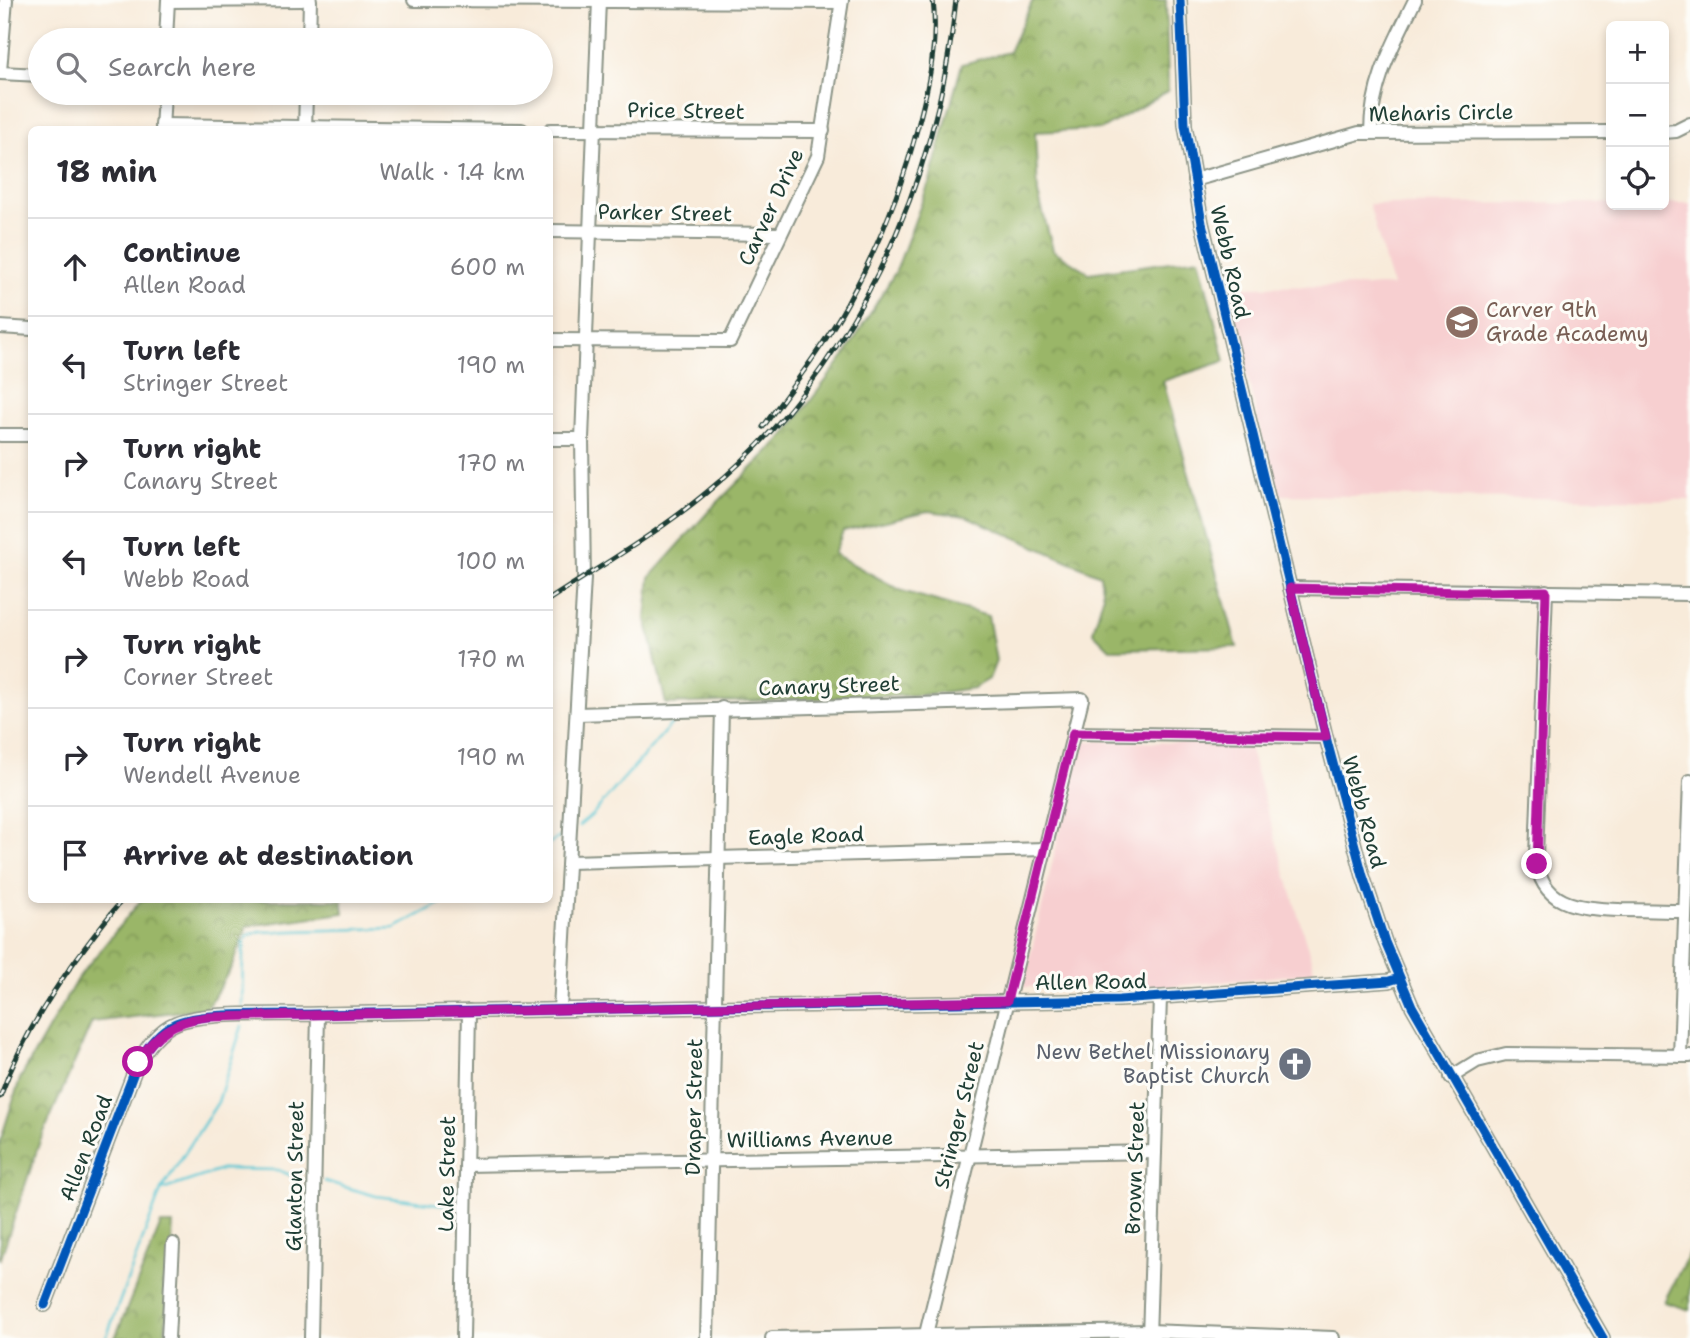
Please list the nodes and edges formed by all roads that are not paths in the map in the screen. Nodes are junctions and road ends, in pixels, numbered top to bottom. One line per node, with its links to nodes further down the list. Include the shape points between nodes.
1 (6, 0): 12 (street)
2 (302, 0): 8 (street)
3 (310, 0): 11 (street)
4 (414, 0): 5 (street)
5 (600, 0): 9 (street); 20 (street)
6 (1180, 0): 25 (street, Webb Road, via 1182,87)
7 (1415, 0): 22 (street, via 1379,76)
8 (168, 1): 10 (street)
9 (842, 1): 21 (street, Carver Drive)
10 (167, 28)
11 (309, 28)
12 (0, 72): 13 (street)
13 (28, 74)
14 (163, 105): 17 (street)
15 (306, 105): 18 (street)
16 (1690, 124): 24 (street)
17 (162, 126)
18 (305, 126)
19 (553, 130): 20 (street, Price Street)
20 (595, 131): 21 (street, Price Street); 27 (street)
21 (823, 131): 28 (street, Carver Drive, via 818,156)
22 (1371, 132): 23 (street, Meharis Circle); 25 (street, Meharis Circle)
23 (1606, 132)
24 (1669, 132)
25 (1194, 180): 37 (street, Webb Road)
26 (553, 231): 27 (street, Parker Street)
27 (590, 232): 28 (street, Parker Street); 32 (street)
28 (780, 234): 32 (street, Carver Drive, via 730,341)
29 (0, 327): 30 (street)
30 (28, 330)
31 (553, 340): 32 (street)
32 (585, 341): 36 (street)
33 (0, 435): 34 (street)
34 (28, 435)
35 (553, 439): 36 (street)
36 (582, 439): 42 (street, via 584,578)
37 (1290, 588): 38 (street); 44 (street, Webb Road)
38 (1546, 591): 39 (street); 49 (street, via 1536,856 1542,878 1556,897 1576,907)
39 (1690, 594)
40 (1082, 699): 41 (street, Canary Street); 43 (street, Stringer Street)
41 (722, 708): 42 (street, Canary Street); 47 (street, Draper Street)
42 (577, 714): 48 (street)
43 (1073, 733): 44 (street); 46 (street, Stringer Street)
44 (1326, 737): 50 (street, Webb Road, via 1363,876)
45 (1690, 781): 49 (street)
46 (1045, 849): 47 (street, Eagle Road); 52 (street, Stringer Street)
47 (719, 858): 48 (street, Eagle Road); 53 (street, Draper Street)
48 (569, 862): 54 (street)
49 (1685, 911): 57 (street)
50 (1399, 978): 51 (street, Allen Road); 58 (street, Webb Road)
51 (1160, 998): 52 (street, Allen Road); 59 (street, Brown Street)
52 (1007, 1001): 53 (street, Allen Road); 60 (street, Stringer Street)
53 (715, 1006): 54 (street, Allen Road); 61 (street, Draper Street)
54 (560, 1009): 55 (street, Allen Road)
55 (469, 1011): 56 (street, Allen Road); 62 (street, Lake Street)
56 (318, 1014): 64 (street, Allen Road, via 191,1019 155,1038 134,1071); 68 (street, Glanton Street)
57 (1685, 1056): 58 (street, via 1506,1054 1477,1061)
58 (1451, 1077): 73 (street, Webb Road)
59 (1155, 1152): 60 (street, Williams Avenue); 65 (street, Brown Street)
60 (968, 1155): 61 (street, Williams Avenue); 66 (street, Stringer Street)
61 (712, 1160): 62 (street, Williams Avenue); 70 (street, Draper Street)
62 (466, 1165): 69 (street, Lake Street)
63 (173, 1244): 67 (street)
64 (45, 1305)
65 (1149, 1335): 66 (street); 72 (street)
66 (925, 1337): 71 (street)
67 (168, 1338)
68 (311, 1338)
69 (463, 1338)
70 (707, 1338)
71 (772, 1338)
72 (1333, 1338)
73 (1602, 1338)

